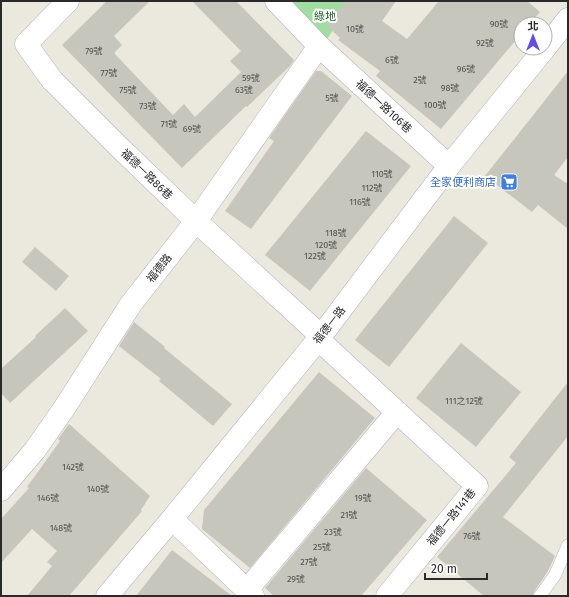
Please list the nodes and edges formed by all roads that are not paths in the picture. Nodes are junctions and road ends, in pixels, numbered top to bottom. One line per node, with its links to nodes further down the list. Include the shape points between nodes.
1 (68, 1): 8 (street, 福德一路86巷, via 26,44 52,80)
2 (276, 1): 5 (street)
3 (568, 19): 4 (street, 福德一路)
4 (553, 38)
5 (319, 46): 7 (street, 福德一路106巷); 8 (street, 福德路)
6 (538, 56): 7 (street, 福德一路)
7 (449, 166): 9 (street, 福德一路)
8 (196, 221): 9 (street, 福德一路86巷); 11 (street, 福德路, via 131,304 35,450)
9 (320, 338): 10 (street, 福德一路141巷); 12 (street, 福德一路)
10 (397, 412): 14 (street); 16 (street, 福德一路141巷, via 477,486)
11 (1, 490)
12 (172, 519): 14 (street); 15 (street, 福德一路)
13 (568, 545): 17 (lane, via 555,575)
14 (250, 593)
15 (107, 596)
16 (387, 596)
17 (540, 596)

